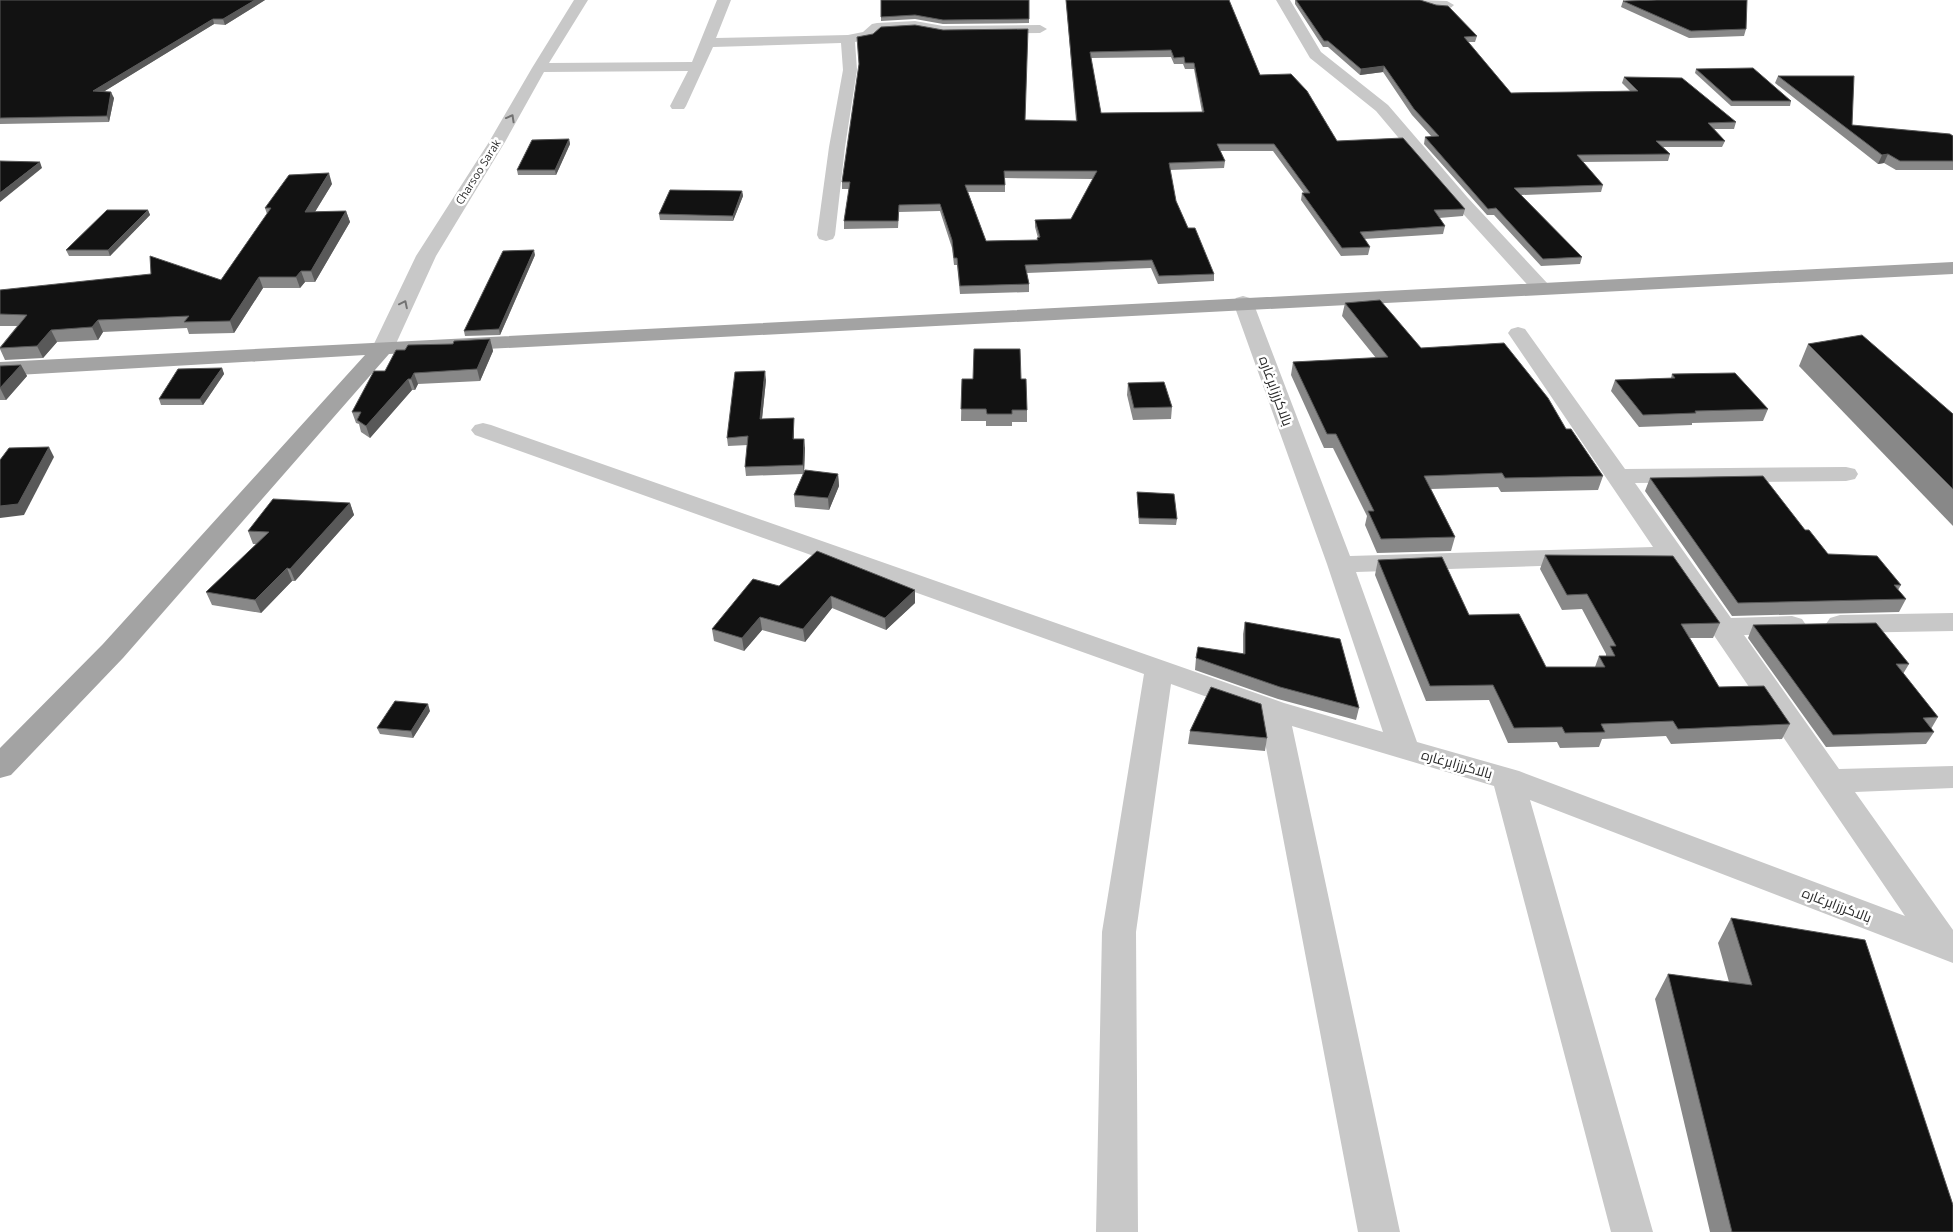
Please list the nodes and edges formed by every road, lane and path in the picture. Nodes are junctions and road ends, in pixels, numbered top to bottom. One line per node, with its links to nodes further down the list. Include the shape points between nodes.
1 (581, 0): 10 (street, Charsoo Sarak)
2 (724, 0): 8 (street)
3 (1283, 0): 14 (street, via 1316,54 1382,108)
4 (1421, 0): 5 (street)
5 (1447, 5)
6 (1040, 29): 7 (street, via 944,30 915,25 877,27 868,35)
7 (848, 39): 8 (street); 12 (street, via 850,70 836,147)
8 (707, 43): 9 (street)
9 (698, 66): 10 (street); 11 (street)
10 (539, 68): 17 (street, Charsoo Sarak, one-way to 10, via 426,256)
11 (678, 106)
12 (826, 235)
13 (1953, 268): 14 (main road)
14 (1541, 288): 15 (main road)
15 (1243, 302): 17 (main road); 23 (street, بالاکرززابرغاره)
16 (1518, 333): 21 (street)
17 (382, 348): 18 (main road); 29 (main road, via 113,651)
18 (0, 369)
19 (483, 430): 26 (street)
20 (1846, 474): 21 (street)
21 (1617, 476): 22 (street)
22 (1671, 554): 23 (street); 25 (street)
23 (1340, 564): 28 (street, بالاکرززابرغاره)
24 (1953, 622): 25 (street)
25 (1722, 626): 32 (street)
26 (1159, 670): 27 (street); 34 (street, via 1119,932)
27 (1274, 710): 28 (street); 35 (street)
28 (1404, 749): 31 (street, بالاکرززابرغاره)
29 (0, 767)
30 (1953, 777): 32 (street)
31 (1508, 779): 33 (street, بالاکرززابرغاره); 36 (street)
32 (1831, 782): 33 (street)
33 (1949, 948)
34 (1117, 1232)
35 (1379, 1232)
36 (1632, 1232)

